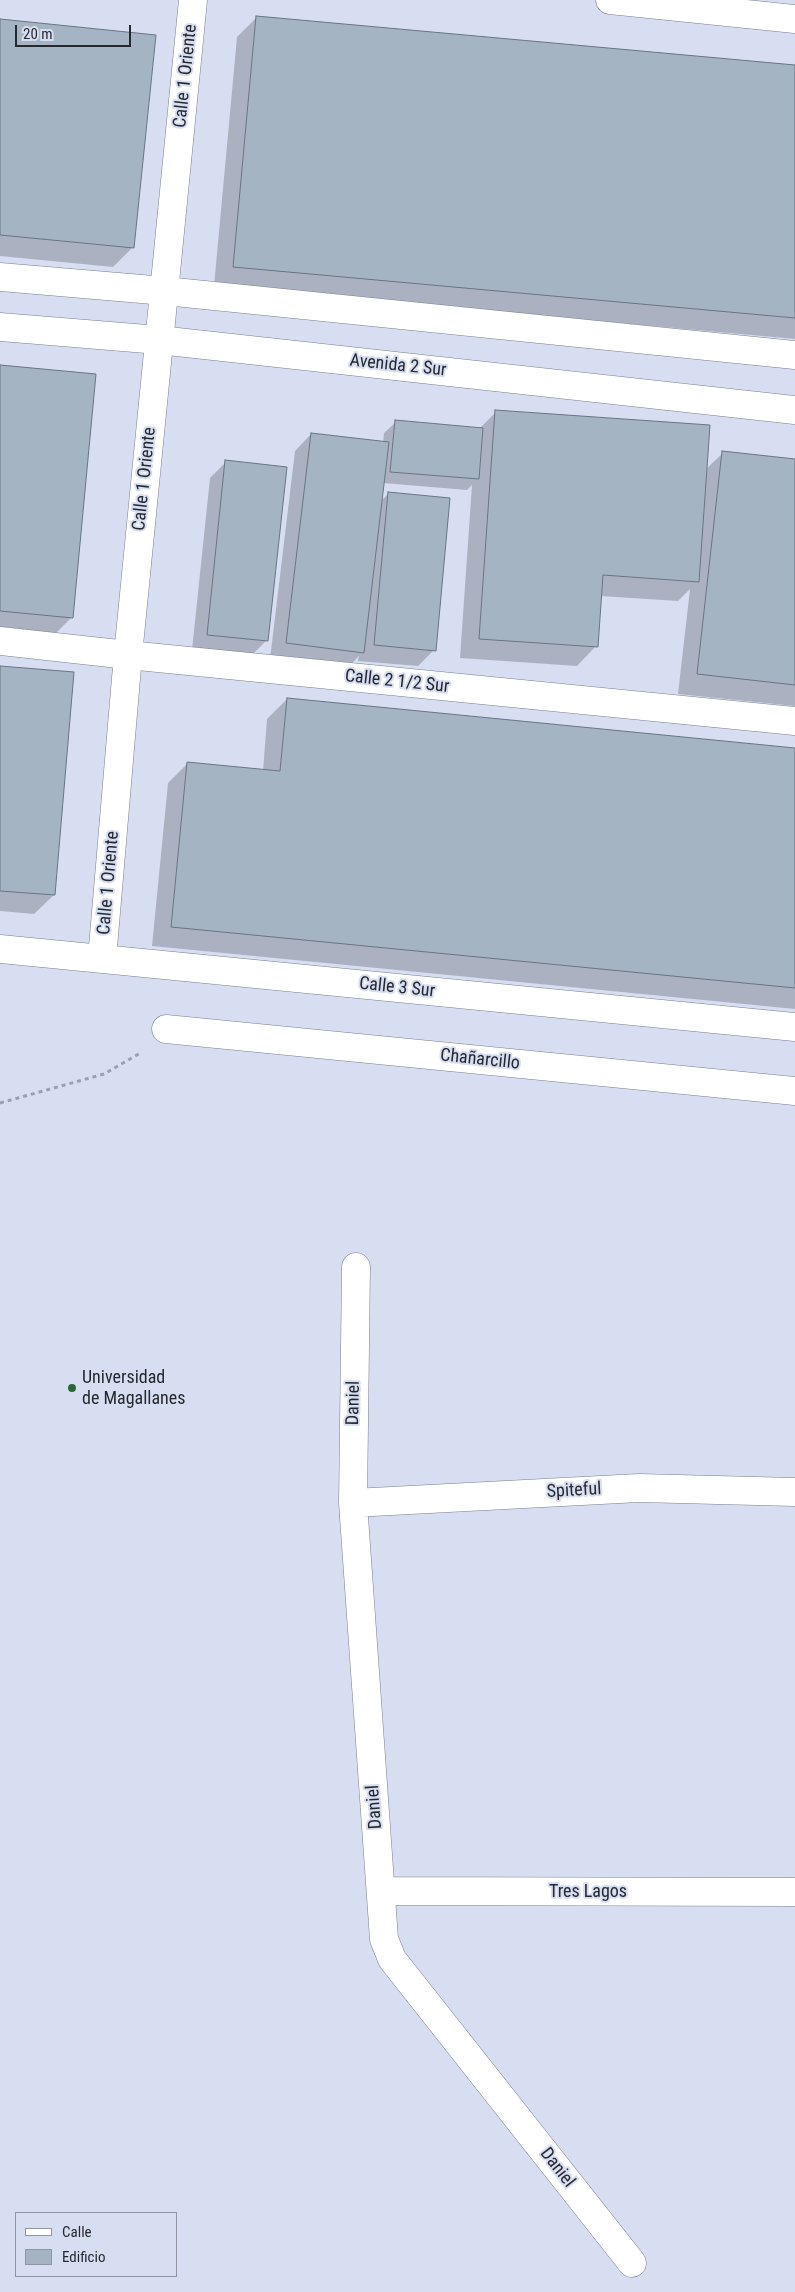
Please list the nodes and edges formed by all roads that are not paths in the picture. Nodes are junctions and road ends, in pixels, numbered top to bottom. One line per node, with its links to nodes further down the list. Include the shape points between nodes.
1 (193, 0): 5 (street, Calle 1 Oriente)
2 (610, 0): 3 (street)
3 (795, 18)
4 (0, 277): 5 (street)
5 (165, 291): 7 (street, Calle 1 Oriente); 8 (street)
6 (0, 326): 7 (street, Avenida 2 Sur)
7 (159, 340): 9 (street, Avenida 2 Sur); 11 (street, Calle 1 Oriente)
8 (795, 355)
9 (795, 410)
10 (0, 641): 11 (street, Calle 2 1/2 Sur)
11 (128, 655): 12 (street, Calle 2 1/2 Sur); 14 (street, Calle 1 Oriente)
12 (795, 720)
13 (0, 949): 14 (street, Calle 3 Sur)
14 (102, 959): 15 (street, Calle 3 Sur)
15 (795, 1027)
16 (166, 1028): 17 (street, Chañarcillo)
17 (795, 1091)
18 (356, 1267): 20 (street, Daniel)
19 (795, 1492): 20 (street, Spiteful, via 639,1488)
20 (353, 1503): 21 (street, Daniel)
21 (381, 1891): 22 (street, Tres Lagos); 23 (street, Daniel, via 384,1939 392,1959)
22 (795, 1892)
23 (632, 2263)

